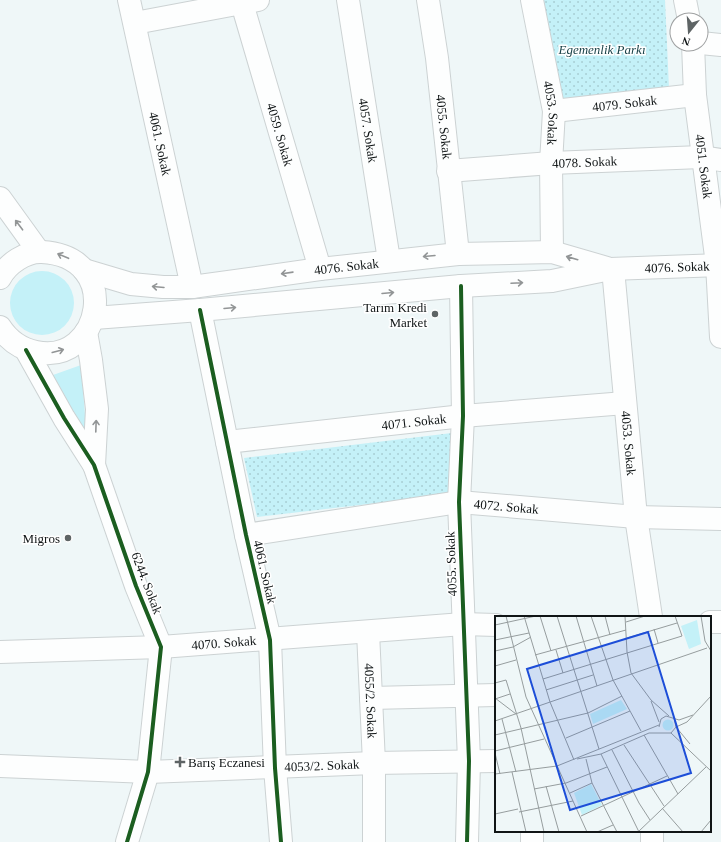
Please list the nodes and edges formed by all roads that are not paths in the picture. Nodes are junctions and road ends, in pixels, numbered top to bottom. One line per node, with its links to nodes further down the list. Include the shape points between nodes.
1 (129, 0): 8 (street, 4061. Sokak)
2 (348, 0): 21 (street, 4057. Sokak)
3 (428, 0): 16 (street, 4055. Sokak, via 437,58)
4 (532, 0): 13 (street, 4053. Sokak)
5 (685, 0): 7 (street)
6 (247, 1): 8 (street); 23 (street, 4059. Sokak)
7 (687, 12)
8 (135, 23): 28 (street, 4061. Sokak)
9 (709, 44): 10 (street)
10 (721, 45)
11 (693, 52): 12 (street, 4051. Sokak)
12 (695, 95): 13 (street, 4079. Sokak); 14 (street, 4051. Sokak)
13 (554, 111): 15 (street, 4053. Sokak)
14 (711, 158): 15 (street, 4078. Sokak); 22 (street, 4051. Sokak)
15 (551, 163): 16 (street, 4078. Sokak); 19 (street, 4053. Sokak)
16 (448, 171): 20 (street, 4055. Sokak)
17 (0, 198): 18 (street, one-way to 17)
18 (39, 252): 25 (street, one-way to 18, via 71,259 56,252); 26 (street, via 24,256)
19 (552, 252): 20 (street, 4076. Sokak); 24 (street, 4076. Sokak, one-way to 19)
20 (458, 254): 21 (street, 4076. Sokak, one-way to 21)
21 (389, 260): 23 (street, 4076. Sokak)
22 (719, 264): 24 (street, 4076. Sokak); 32 (street, 4051. Sokak)
23 (320, 269): 28 (street, 4076. Sokak, one-way to 28)
24 (612, 269): 27 (street, 4076. Sokak, one-way to 24, via 552,281); 34 (street, 4053. Sokak)
25 (84, 270): 28 (street, 4076. Sokak, one-way to 25, via 131,284); 30 (street, 6244. Sokak, via 95,295)
26 (0, 275)
27 (461, 286): 29 (street, 4076. Sokak, one-way to 27); 35 (street, 4055. Sokak)
28 (192, 287)
29 (200, 310): 30 (street, 4076. Sokak); 36 (street, 4061. Sokak)
30 (90, 325): 33 (street, one-way to 30, via 42,353 59,352 74,344); 37 (street, 6244. Sokak, one-way to 30, via 97,409)
31 (0, 328): 33 (street, via 11,341)
32 (721, 337)
33 (26, 350): 37 (street, 6244. Sokak)
34 (625, 403): 35 (street, 4071. Sokak); 39 (street, 4053. Sokak)
35 (463, 416): 36 (street, 4071. Sokak); 38 (street, 4055. Sokak)
36 (227, 442): 41 (street, 4061. Sokak)
37 (94, 465): 47 (street, 6244. Sokak, via 136,586)
38 (459, 502): 39 (street, 4072. Sokak); 41 (street, 4072. Sokak); 43 (street, 4055. Sokak)
39 (636, 517): 40 (street, 4072. Sokak); 42 (street, 4053. Sokak)
40 (721, 519)
41 (246, 535): 46 (street, 4061. Sokak)
42 (651, 616)
43 (463, 624): 44 (street, 4070. Sokak); 45 (street, 4070. Sokak); 49 (street, 4055. Sokak)
44 (495, 625)
45 (368, 632): 46 (street, 4070. Sokak); 51 (street, 4055/2. Sokak)
46 (270, 640): 47 (street, 4070. Sokak); 56 (street, 4061. Sokak)
47 (161, 647): 48 (street, 4070. Sokak); 57 (street, 6244. Sokak)
48 (0, 652)
49 (466, 694): 50 (street); 51 (street); 52 (street, 4055. Sokak)
50 (495, 695)
51 (371, 698): 54 (street, 4055/2. Sokak)
52 (468, 761): 53 (street, 4053/2. Sokak); 54 (street, 4053/2. Sokak); 61 (street, 4055. Sokak)
53 (495, 762)
54 (374, 763): 56 (street, 4053/2. Sokak); 60 (street, 4055/2. Sokak)
55 (0, 766): 57 (street, 4053/2. Sokak)
56 (275, 768): 57 (street, 4053/2. Sokak); 59 (street, 4061. Sokak)
57 (148, 772): 58 (street, 6244. Sokak)
58 (127, 842)
59 (281, 842)
60 (374, 842)
61 (467, 842)

